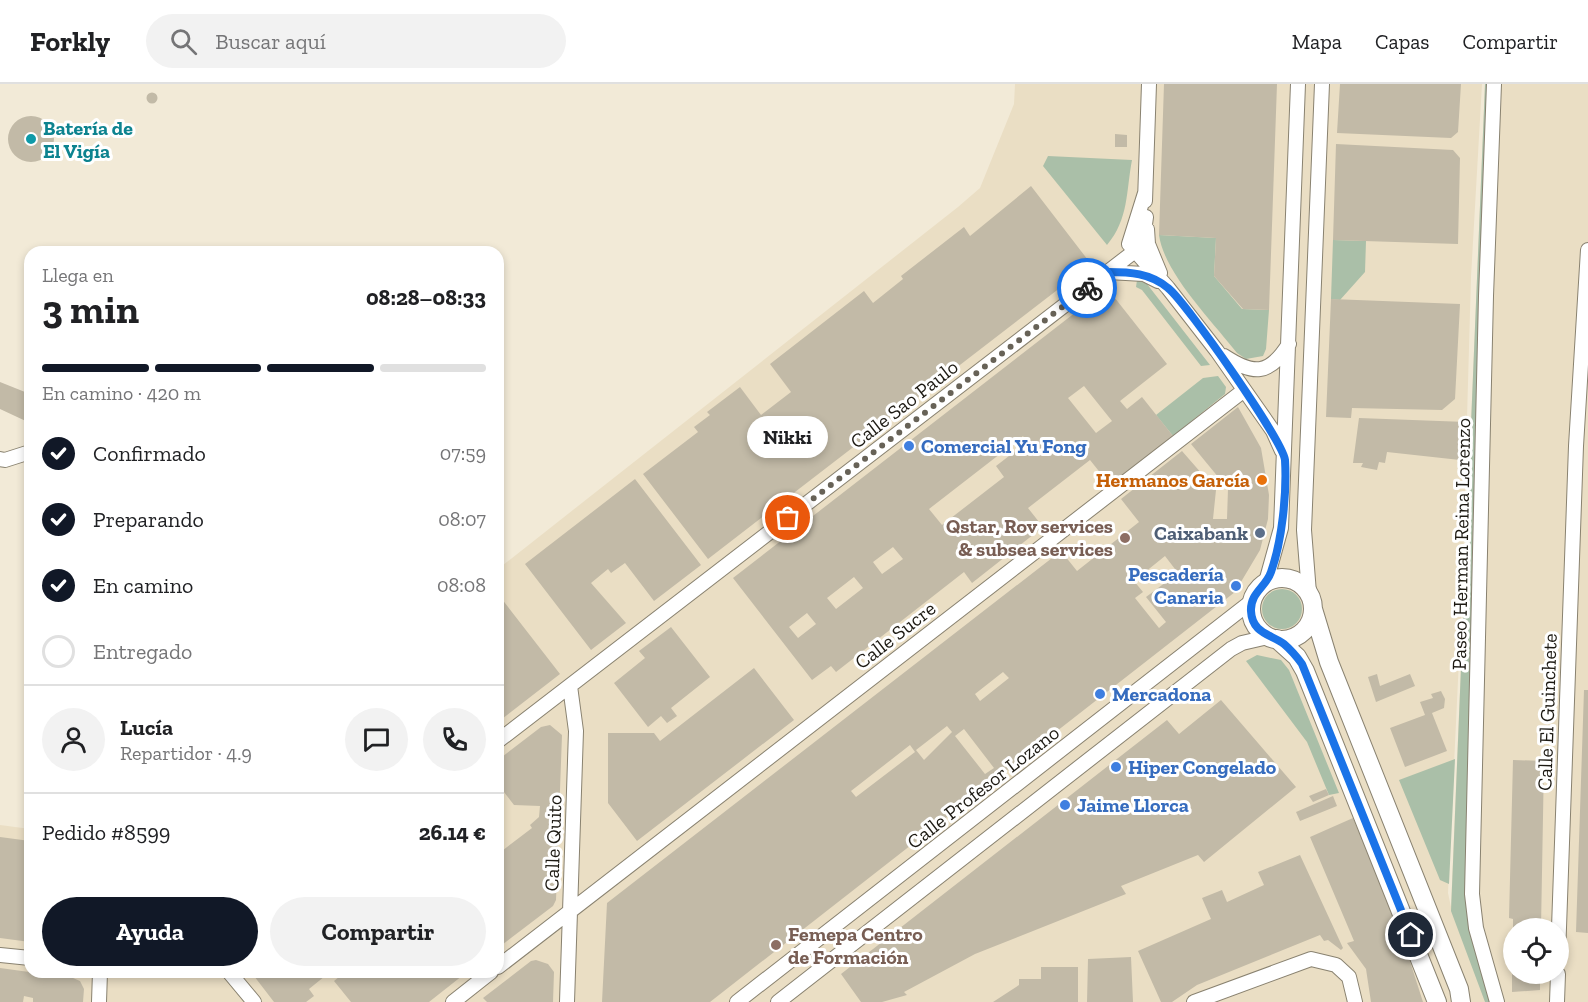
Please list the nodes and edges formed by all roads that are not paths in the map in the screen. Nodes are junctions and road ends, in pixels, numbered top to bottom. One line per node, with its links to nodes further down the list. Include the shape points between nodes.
1 (1149, 84): 5 (street)
2 (1298, 84): 11 (street)
3 (1322, 84): 20 (street, via 1304,530)
4 (1494, 84): 43 (street, Paseo Herman Reina Lorenzo, via 1472,894 1476,928)
5 (1145, 193): 6 (street); 8 (street, via 1131,231 1129,244)
6 (1146, 217): 8 (street, via 1143,238); 10 (street, via 1148,243)
7 (1588, 250): 17 (street, Calle El Guinchete)
8 (1135, 251): 9 (street, Calle Sao Paulo); 10 (street)
9 (1108, 272): 10 (street, via 1144,274); 22 (street, Calle Sao Paulo)
10 (1168, 288): 12 (street)
11 (1290, 342): 12 (street, via 1278,360 1259,369 1244,369); 15 (street)
12 (1217, 351): 13 (street)
13 (1243, 391): 15 (street, via 1273,431); 24 (street, Calle Sucre)
14 (24, 454): 16 (street)
15 (1285, 458): 18 (street, via 1281,528)
16 (0, 459)
17 (1582, 468): 25 (street, Calle El Guinchete)
18 (1266, 582): 19 (street); 20 (street, via 1285,578 1295,581)
19 (1252, 601): 21 (street, via 1254,622); 37 (street, Calle Profesor Lozano)
20 (1311, 601): 21 (street, via 1306,628 1299,635); 42 (street, via 1329,662)
21 (1272, 638): 38 (street, via 1231,649); 41 (street, via 1297,657 1305,671)
22 (570, 686): 23 (street, Calle Sao Paulo); 24 (street, Calle Quito, via 576,731)
23 (504, 736)
24 (571, 910): 28 (street, Calle Sucre); 36 (street, Calle Quito)
25 (1560, 918)
26 (0, 955): 27 (street)
27 (24, 957)
28 (504, 962)
29 (100, 978): 33 (street)
30 (234, 978): 34 (street)
31 (483, 978): 35 (street)
32 (1558, 984): 44 (street)
33 (99, 1002)
34 (254, 1002)
35 (453, 1002)
36 (567, 1002)
37 (737, 1002)
38 (778, 1002)
39 (1194, 1002): 40 (street, via 1311,959 1336,965 1348,977)
40 (1355, 1002)
41 (1437, 1002)
42 (1461, 1002)
43 (1497, 1002)
44 (1557, 1002)

